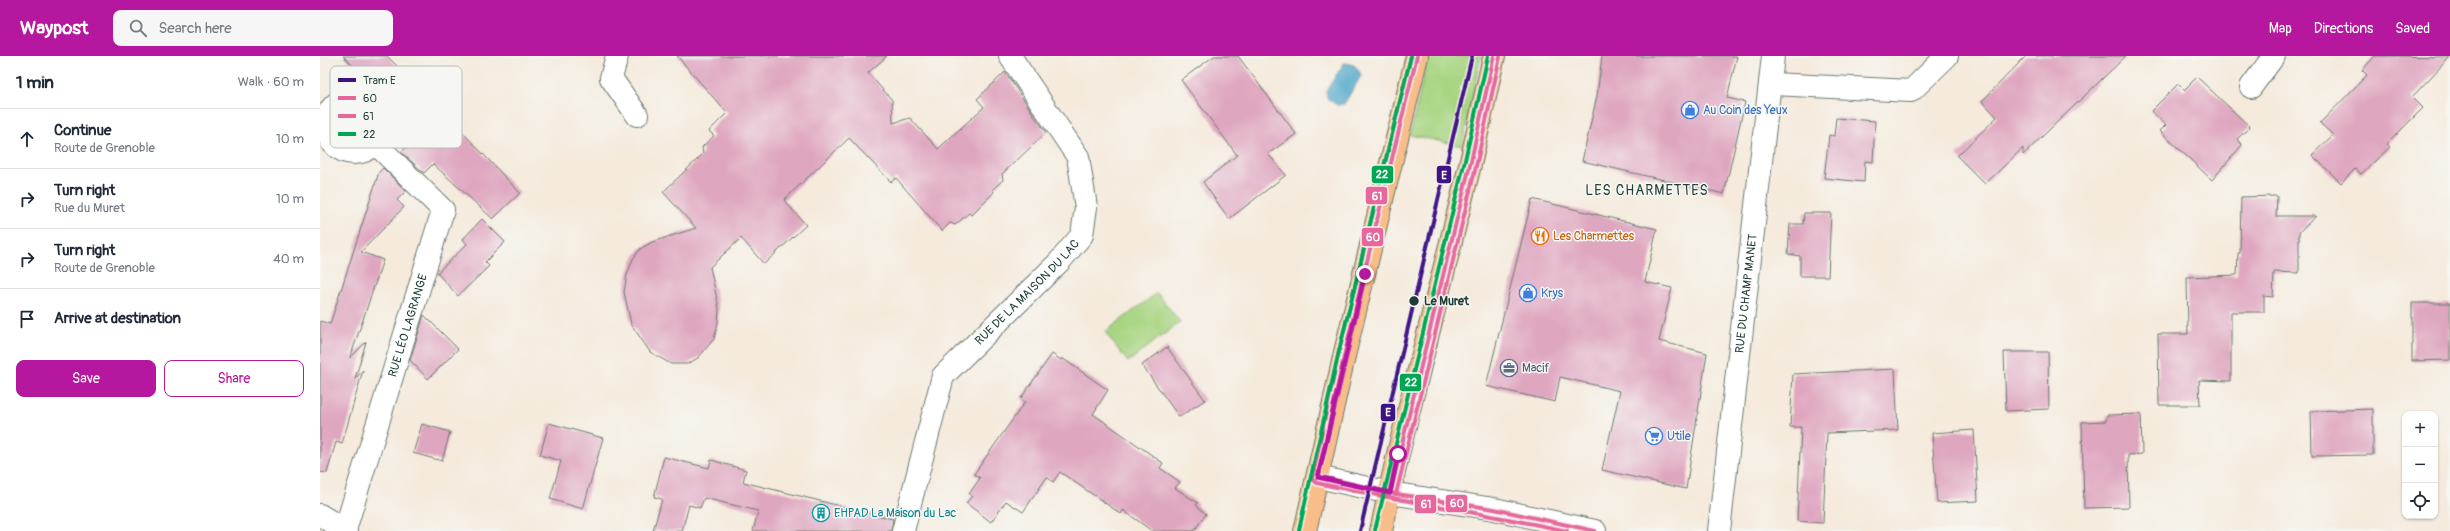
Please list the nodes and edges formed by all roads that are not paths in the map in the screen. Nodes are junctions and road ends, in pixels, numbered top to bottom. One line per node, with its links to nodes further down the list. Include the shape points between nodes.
1 (617, 56): 10 (street, via 611,78)
2 (1010, 56): 16 (street, RUE DE LA MAISON DU LAC, via 1078,157 1086,206 1082,235 1059,262 943,376)
3 (1417, 56): 12 (main road, via 1345,352)
4 (1494, 56): 13 (main road)
5 (1773, 56): 8 (street, RUE DU CHAMP MANET)
6 (1947, 56): 8 (street, via 1911,91)
7 (2274, 56): 9 (street)
8 (1771, 84): 20 (street, RUE DU CHAMP MANET)
9 (2251, 87)
10 (638, 115)
11 (380, 148): 15 (street, RUE LÉO LAGRANGE, via 443,210)
12 (1318, 477): 13 (street); 17 (main road)
13 (1390, 493): 18 (main road); 19 (street, via 1494,509)
14 (320, 515): 15 (street)
15 (345, 531)
16 (902, 531)
17 (1305, 531)
18 (1380, 531)
19 (1595, 531)
20 (1719, 531)

